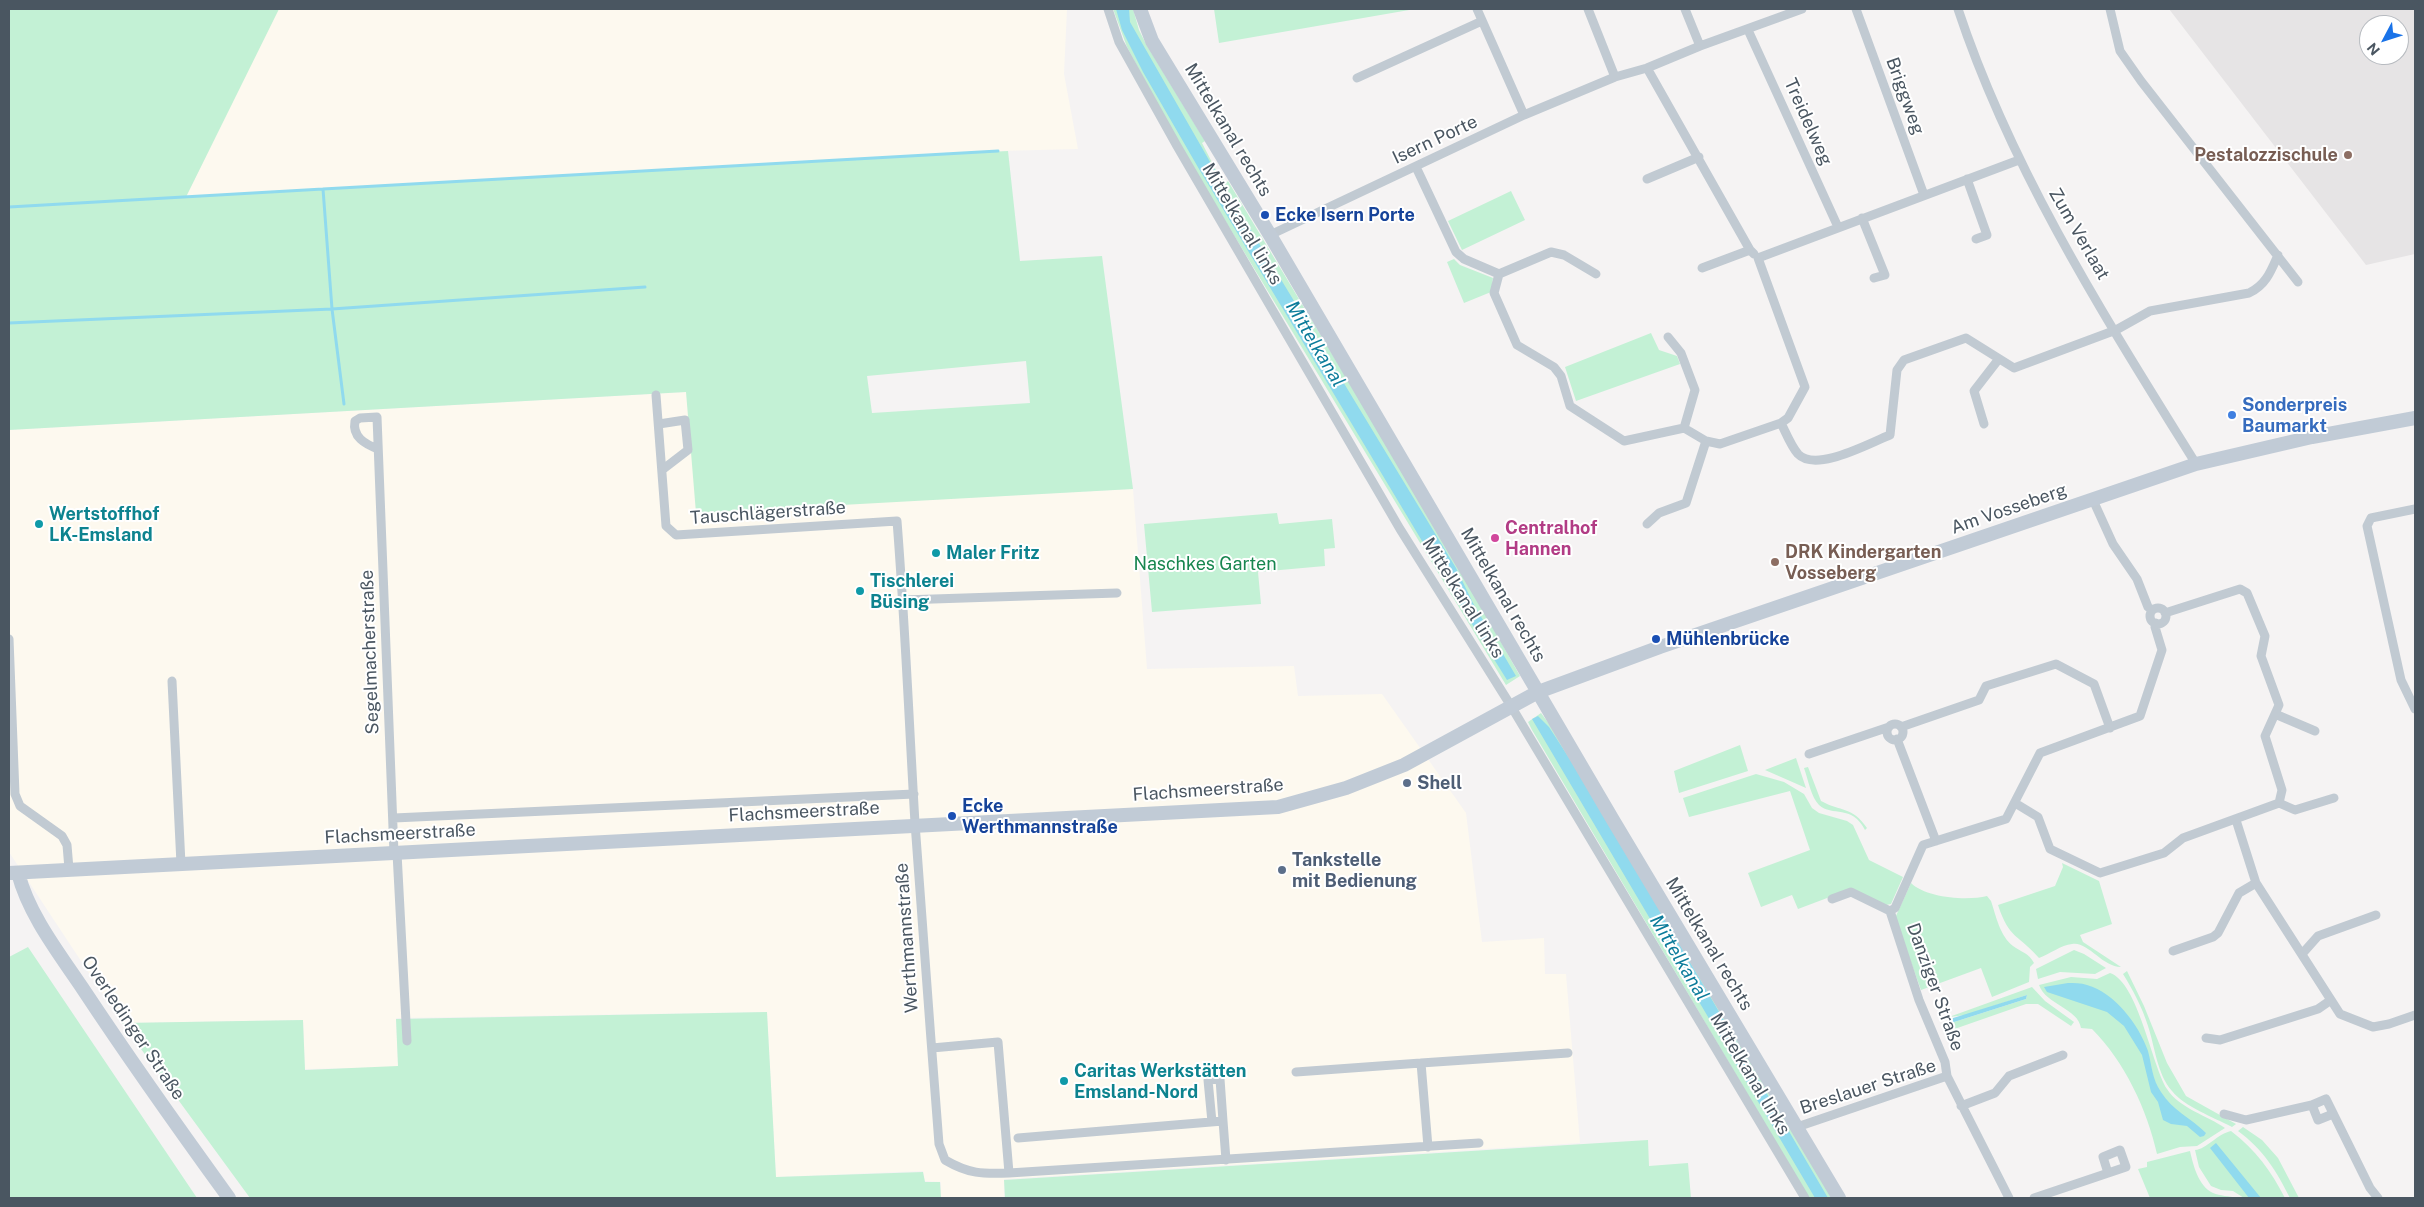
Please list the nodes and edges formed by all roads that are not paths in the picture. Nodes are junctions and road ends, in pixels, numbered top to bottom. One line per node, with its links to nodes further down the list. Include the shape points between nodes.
1 (1108, 9): 59 (street, Mittelkanal links, via 1119,42 1177,146 1400,529)
2 (1140, 9): 26 (street, Mittelkanal rechts, via 1152,41)
3 (1477, 9): 11 (street)
4 (1588, 9): 15 (street)
5 (1685, 9): 13 (street)
6 (1802, 9): 10 (street, Isern Porte)
7 (1856, 9): 23 (street, Briggweg)
8 (1958, 9): 19 (street, Zum Verlaat, via 1982,76)
9 (2110, 9): 29 (street, via 2120,52)
10 (1783, 12): 12 (street, Isern Porte)
11 (1482, 21): 16 (street); 17 (street)
12 (1748, 30): 13 (street, Isern Porte); 25 (street, Treidelweg)
13 (1700, 46): 14 (street, Isern Porte)
14 (1647, 68): 15 (street, Isern Porte); 18 (street)
15 (1614, 77): 17 (street, Isern Porte)
16 (1357, 78)
17 (1524, 116): 20 (street, Isern Porte)
18 (1699, 157): 21 (street); 28 (street)
19 (2019, 160): 22 (street); 36 (street, Zum Verlaat, via 2052,224)
20 (1416, 167): 26 (street, Isern Porte); 32 (street, via 1456,252 1464,259)
21 (1647, 179)
22 (1967, 179): 23 (street); 27 (street, via 1987,235)
23 (1924, 195): 24 (street)
24 (1862, 218): 25 (street); 34 (street, via 1884,275)
25 (1838, 227): 30 (street)
26 (1270, 236): 59 (street, Mittelkanal rechts)
27 (1976, 239)
28 (1750, 250): 30 (street); 31 (street)
29 (2278, 255): 35 (street); 36 (street, via 2269,277 2249,293 2150,311)
30 (1758, 258): 41 (street, via 1805,387 1788,418)
31 (1702, 268)
32 (1499, 274): 33 (street, via 1551,252 1564,255); 44 (street, via 1494,293 1517,344 1554,367 1561,376 1570,406 1624,441)
33 (1596, 274)
34 (1874, 278)
35 (2298, 282)
36 (2116, 330): 38 (street, via 2014,368); 47 (street, Zum Verlaat)
37 (1668, 337): 44 (street, via 1681,353 1695,390)
38 (1998, 360): 41 (street, via 1966,338 1904,360 1897,370 1890,435 1824,461 1809,460 1799,455); 43 (street, via 1974,391)
39 (656, 395): 42 (street, Tauschlägerstraße)
40 (2415, 418): 47 (street, Am Vosseberg, via 2312,437)
41 (1781, 423): 45 (street, via 1720,444)
42 (659, 424): 48 (street, Tauschlägerstraße); 48 (street, via 685,420 688,450)
43 (1984, 424)
44 (1684, 428): 45 (street)
45 (1706, 441): 51 (street, via 1686,503 1659,514)
46 (378, 449): 72 (street, Segelmacherstraße)
47 (2196, 464): 49 (street, Am Vosseberg)
48 (662, 470): 53 (street, Tauschlägerstraße, via 666,526 676,535 897,521)
49 (2094, 500): 54 (street, via 2114,544); 59 (street, Am Vosseberg, via 1660,647)
50 (2415, 509): 60 (street, via 2371,518 2366,526 2401,680)
51 (1647, 524)
52 (1117, 593): 53 (street)
53 (903, 600): 68 (street, Tauschlägerstraße)
54 (2152, 610): 55 (street, via 2159,608); 56 (street, via 2150,618)
55 (2165, 613): 56 (street, via 2163,621); 61 (street, via 2240,589 2247,593 2264,636 2261,656 2279,705)
56 (2156, 624): 64 (street, Danziger Straße, via 2162,650 2140,716)
57 (9, 639): 78 (street, via 15,794 20,806 62,836 67,845)
58 (172, 681): 77 (street)
59 (1524, 699): 74 (street, Flachsmeerstraße, via 1404,765 1346,788 1278,807); 102 (street, Mittelkanal rechts); 110 (street, Mittelkanal links)
60 (2415, 709)
61 (2275, 714): 65 (street); 71 (street, via 2265,736 2282,790)
62 (1889, 727): 63 (street, via 1895,724); 66 (street, via 1890,738); 67 (street)
63 (1902, 727): 64 (street, via 1979,700 1986,686 2056,664 2094,684); 66 (street, via 1902,736)
64 (2110, 728): 70 (street, Danziger Straße, via 2040,753)
65 (2315, 732)
66 (1897, 739): 75 (street)
67 (1810, 754)
68 (914, 794): 72 (street, Flachsmeerstraße); 74 (street, Tauschlägerstraße)
69 (2334, 798): 71 (street, via 2295,810)
70 (2015, 803): 73 (street, via 2038,817 2050,849 2100,873 2164,853 2183,838); 75 (street, Danziger Straße, via 2006,819)
71 (2279, 803): 73 (street)
72 (394, 818): 76 (street, Segelmacherstraße)
73 (2236, 820): 80 (street)
74 (915, 825): 76 (street, Flachsmeerstraße); 90 (street, Werthmannstraße)
75 (1936, 841): 82 (street, Danziger Straße, via 1923,845 1895,908)
76 (396, 853): 77 (street, Flachsmeerstraße); 89 (street, Segelmacherstraße)
77 (181, 864): 78 (street, Flachsmeerstraße)
78 (69, 869): 79 (street, Flachsmeerstraße)
79 (13, 873): 109 (street, Overledinger Straße, via 50,939 121,1047)
80 (2256, 883): 84 (street, via 2239,892 2213,938); 85 (street)
81 (1832, 899): 82 (street, Danziger Straße, via 1850,892)
82 (1890, 911): 95 (street, Danziger Straße, via 1919,1000 1945,1062)
83 (2376, 915): 85 (street, via 2318,936)
84 (2173, 951)
85 (2302, 954): 86 (street)
86 (2331, 1000): 87 (street, via 2340,1014 2373,1027); 88 (street, via 2318,1009 2220,1040)
87 (2415, 1015)
88 (2206, 1038)
89 (407, 1041)
90 (932, 1048): 107 (street, Werthmannstraße, via 939,1144 945,1160 964,1171); 107 (street, via 998,1042)
91 (1568, 1053): 93 (street)
92 (2063, 1055): 97 (street, via 2008,1076 1995,1093)
93 (1421, 1063): 94 (street); 105 (street)
94 (1296, 1072)
95 (1947, 1076): 97 (street, Breslauer Straße); 102 (street, Breslauer Straße)
96 (2312, 1105): 98 (street, via 2246,1120); 99 (street, via 2326,1099); 99 (street, via 2318,1120)
97 (1961, 1106): 112 (street, Breslauer Straße)
98 (2224, 1114)
99 (2333, 1114): 114 (street)
100 (1223, 1121): 101 (street); 101 (street, via 1220,1079 1208,1080); 106 (street)
101 (1212, 1122): 103 (street)
102 (1797, 1127): 111 (street, Mittelkanal rechts)
103 (1018, 1138)
104 (1479, 1144): 105 (street, Werthmannstraße)
105 (1428, 1146): 106 (street, Werthmannstraße)
106 (1226, 1160): 107 (street, Werthmannstraße)
107 (1009, 1173)
108 (2108, 1173): 113 (street)
109 (229, 1198)
110 (1805, 1198)
111 (1839, 1198)
112 (2009, 1198)
113 (2034, 1198)
114 (2378, 1198)

